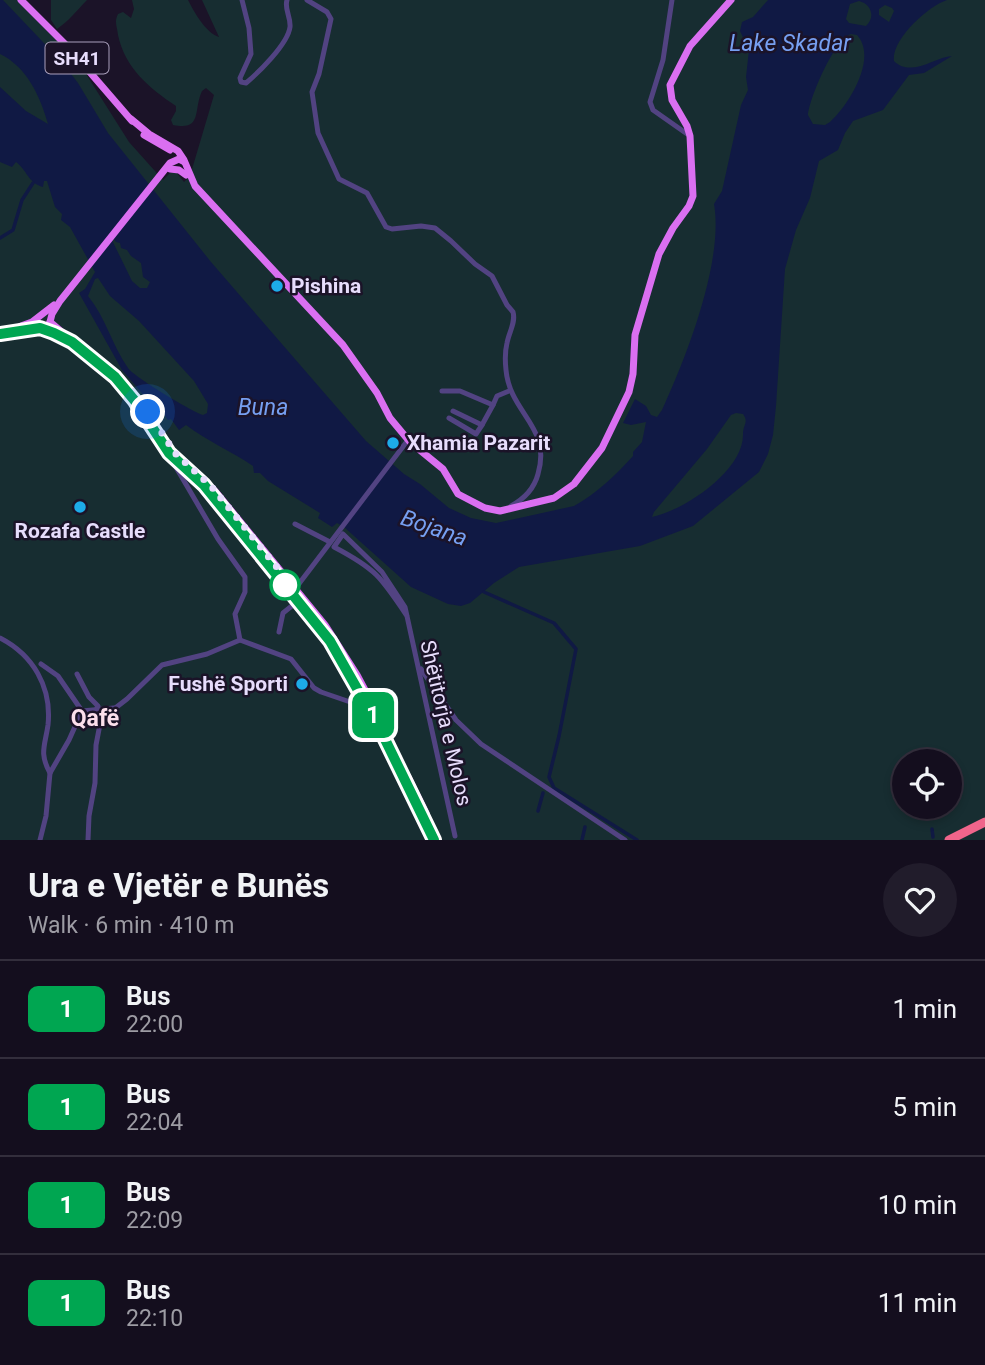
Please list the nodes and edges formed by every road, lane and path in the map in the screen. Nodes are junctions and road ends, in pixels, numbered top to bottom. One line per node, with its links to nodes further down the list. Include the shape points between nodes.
1 (22, 0): 7 (main road, SH41)
2 (242, 0): 3 (street, via 251,47 240,78 243,83 286,40 290,29)
3 (287, 0)
4 (307, 0): 20 (street, via 331,19 312,99 320,139 339,179 367,194 386,227 435,229 492,276 514,316 505,353)
5 (672, 0): 8 (street, via 663,60 650,102 653,110)
6 (731, 0): 8 (main road, via 690,46 670,85 672,100)
7 (131, 119): 9 (main road, SH41); 10 (main road, SH41)
8 (690, 136): 28 (main road, via 692,199 659,254 635,335 630,389 606,442 561,495 509,510)
9 (160, 145): 10 (main road); 11 (main road, via 167,153)
10 (178, 155): 11 (main road); 12 (main road); 13 (main road)
11 (169, 168): 12 (main road); 14 (main road)
12 (186, 175): 13 (main road, via 193,189)
13 (207, 199): 25 (main road, via 344,345)
14 (63, 297): 15 (main road); 16 (main road)
15 (40, 316): 16 (main road); 17 (main road, via 36,323); 18 (main road)
16 (50, 322): 17 (main road); 27 (main road, via 114,370 175,453)
17 (41, 328): 18 (main road); 26 (main road, via 72,342 108,370)
18 (0, 333)
19 (442, 391): 21 (street, via 460,391)
20 (509, 391): 21 (street); 28 (street, via 537,433 542,460 527,494 514,505)
21 (492, 405): 24 (street)
22 (453, 411): 24 (street)
23 (449, 418): 24 (street, via 476,434)
24 (482, 425)
25 (408, 440): 28 (main road, via 443,469 458,494); 30 (street)
26 (169, 453): 27 (main road); 36 (street, via 245,577 245,592 235,614)
27 (203, 481): 31 (main road); 32 (main road)
28 (491, 510)
29 (295, 524): 30 (street)
30 (330, 542): 31 (street)
31 (295, 589): 50 (main road, via 357,675)
32 (298, 601): 34 (street, via 283,613); 40 (main road, via 338,653)
33 (407, 616): 33 (street, Shëtitorja e Molos, via 382,572 343,534 334,547 381,578); 38 (street, Shëtitorja e Molos)
34 (279, 632)
35 (0, 638): 44 (street, via 32,662 44,686 49,714 43,757)
36 (240, 640): 40 (street, via 291,659 321,692); 41 (street, via 162,665)
37 (41, 664): 42 (street, via 58,676)
38 (418, 664): 47 (street, Shëtitorja e Molos); 51 (street, via 456,720 481,744)
39 (78, 674): 43 (street)
40 (367, 705): 50 (main road)
41 (115, 708): 42 (street); 43 (street)
42 (82, 711): 44 (street)
43 (101, 719): 49 (street)
44 (50, 773): 48 (street)
45 (985, 822): 52 (highway)
46 (985, 828): 53 (highway)
47 (455, 836)
48 (40, 840)
49 (88, 840)
50 (437, 840)
51 (625, 840)
52 (949, 840)
53 (961, 840)

